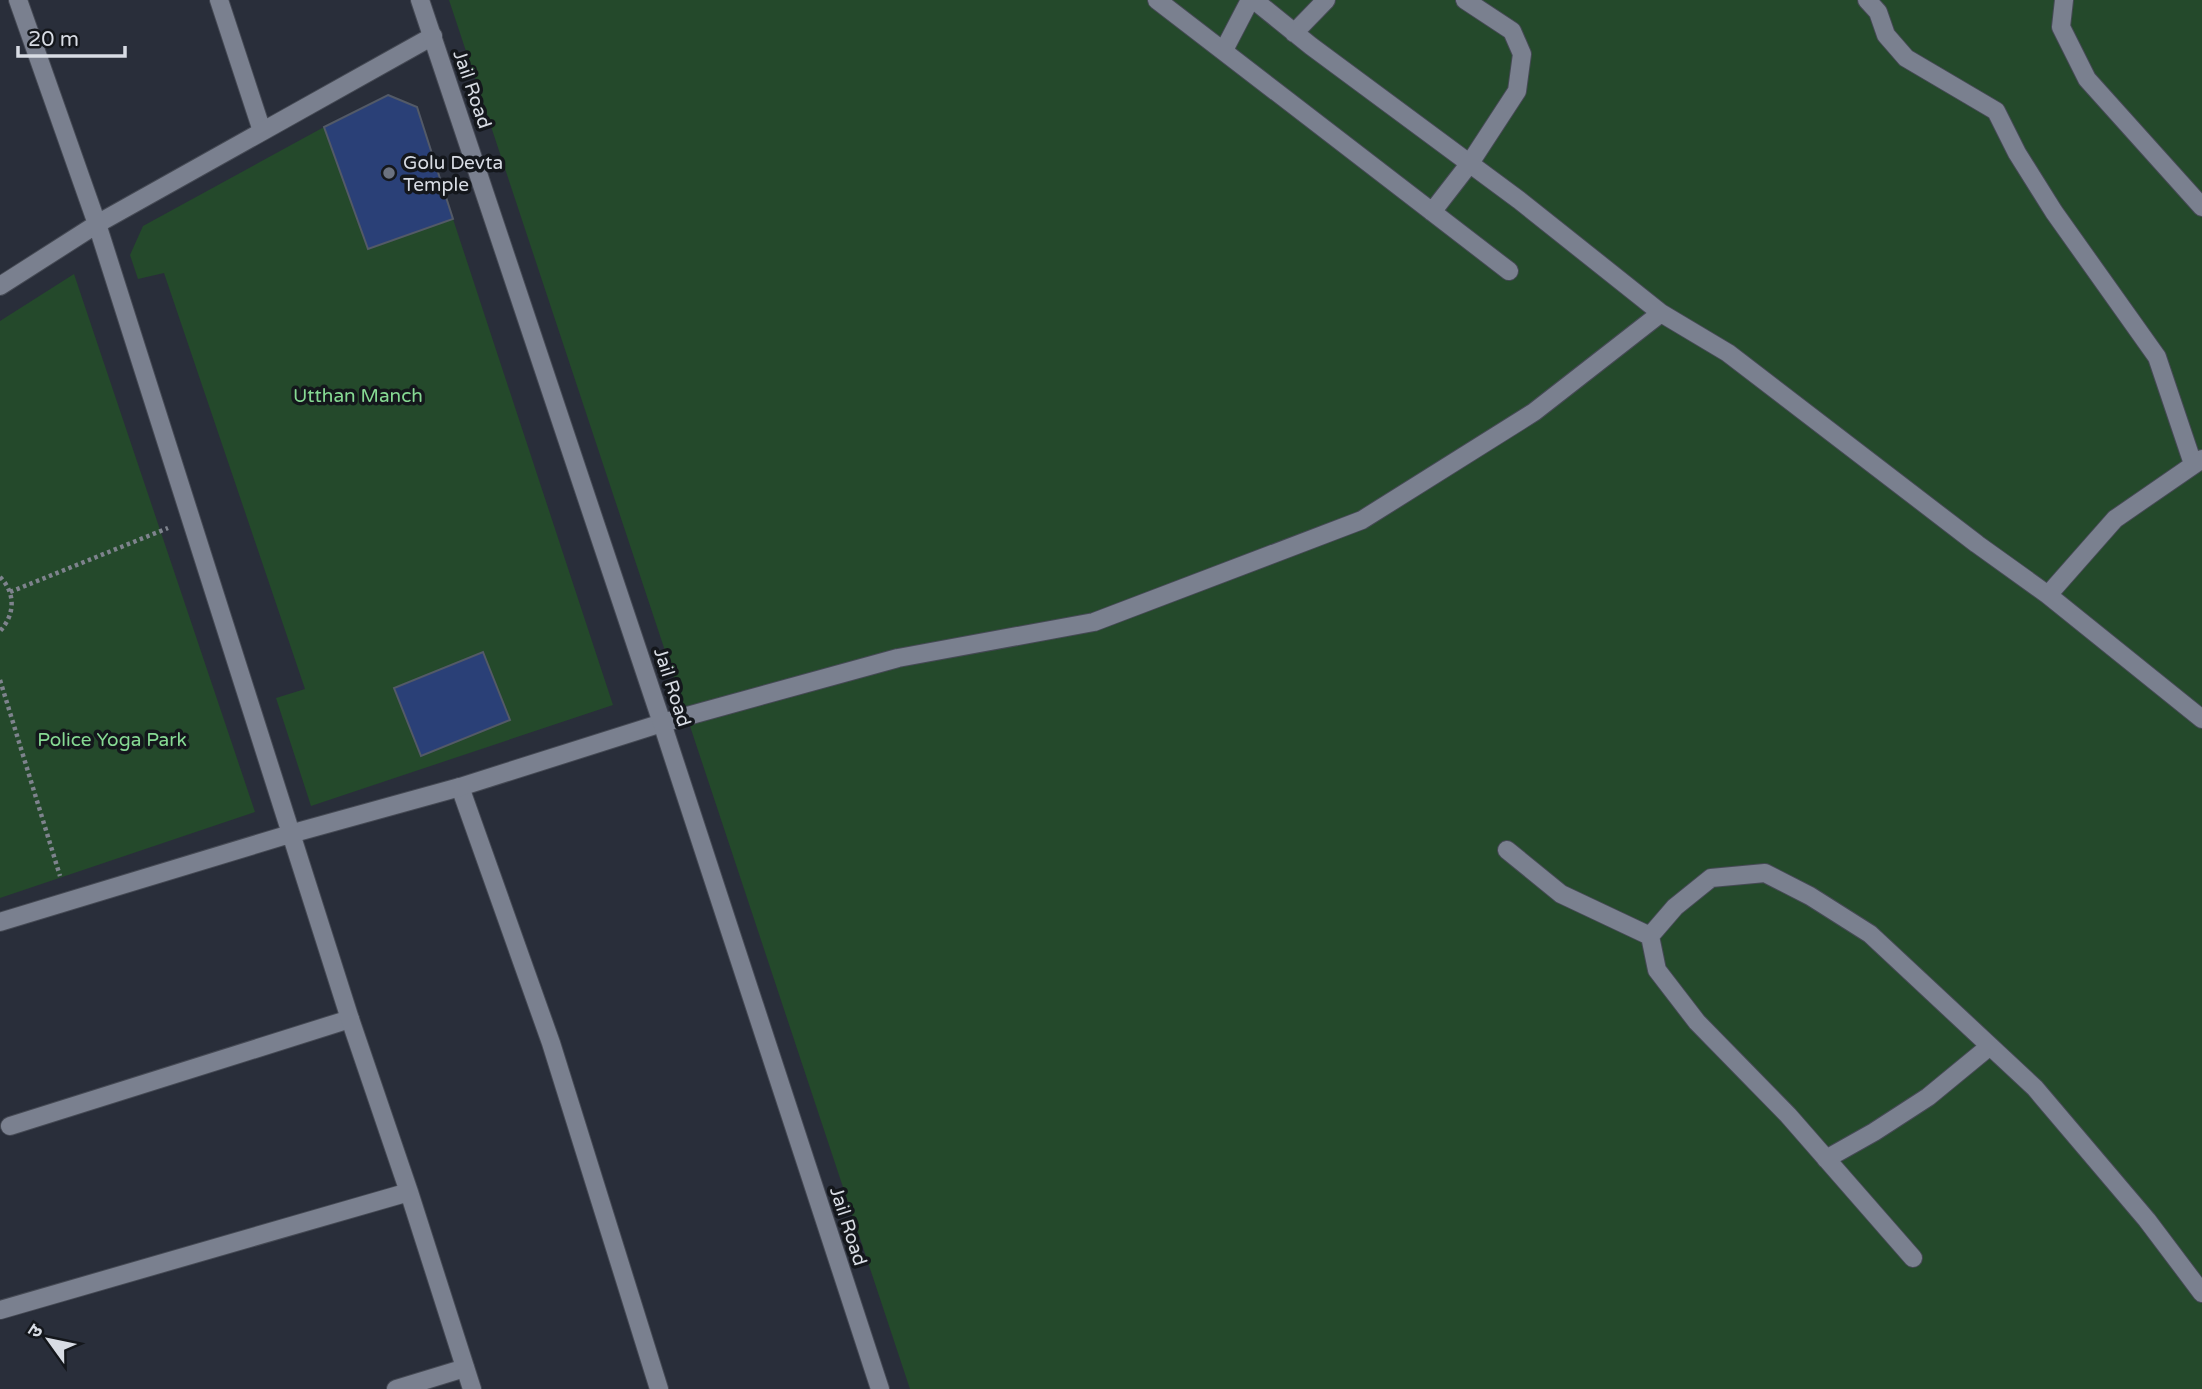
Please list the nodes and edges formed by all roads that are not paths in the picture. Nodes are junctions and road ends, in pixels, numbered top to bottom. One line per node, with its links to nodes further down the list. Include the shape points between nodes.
1 (18, 0): 17 (street)
2 (219, 0): 13 (street)
3 (421, 0): 11 (street, Jail Road)
4 (1157, 0): 12 (street)
5 (1252, 0): 10 (street); 12 (street)
6 (1326, 0): 10 (street)
7 (1465, 0): 14 (street, via 1512,31 1521,54 1517,91)
8 (1867, 0): 21 (street, via 1878,12 1886,35 1906,58 1996,111 2054,212 2157,357)
9 (2064, 0): 15 (street, via 2061,27 2087,79)
10 (1294, 33): 14 (street)
11 (433, 36): 13 (street); 24 (street, Jail Road)
12 (1224, 50): 16 (street)
13 (262, 131): 17 (street)
14 (1470, 163): 16 (street); 20 (street)
15 (2202, 208)
16 (1432, 212): 18 (street)
17 (97, 224): 19 (street); 26 (street)
18 (1509, 271)
19 (0, 286)
20 (1661, 313): 22 (street, via 1728,353); 24 (street, via 1534,412 1362,520 1094,622 898,658)
21 (2197, 461): 22 (street, via 2115,519)
22 (2048, 595): 23 (street)
23 (2202, 719)
24 (663, 723): 25 (street); 42 (street, Jail Road)
25 (460, 788): 26 (street); 41 (street, via 551,1043)
26 (290, 834): 28 (street); 30 (street)
27 (1507, 850): 29 (street, via 1561,894)
28 (0, 922)
29 (1650, 936): 31 (street, via 1675,907 1711,878 1765,873 1870,934); 33 (street, via 1657,970 1697,1022)
30 (350, 1018): 32 (street); 34 (street)
31 (1990, 1046): 33 (street, via 1928,1097); 36 (street, via 2043,1098 2147,1220)
32 (10, 1126)
33 (1826, 1159): 35 (street)
34 (410, 1192): 37 (street); 38 (street)
35 (1913, 1258)
36 (2202, 1293)
37 (0, 1310)
38 (465, 1368): 39 (street); 40 (street)
39 (396, 1389)
40 (472, 1389)
41 (659, 1389)
42 (880, 1389)

